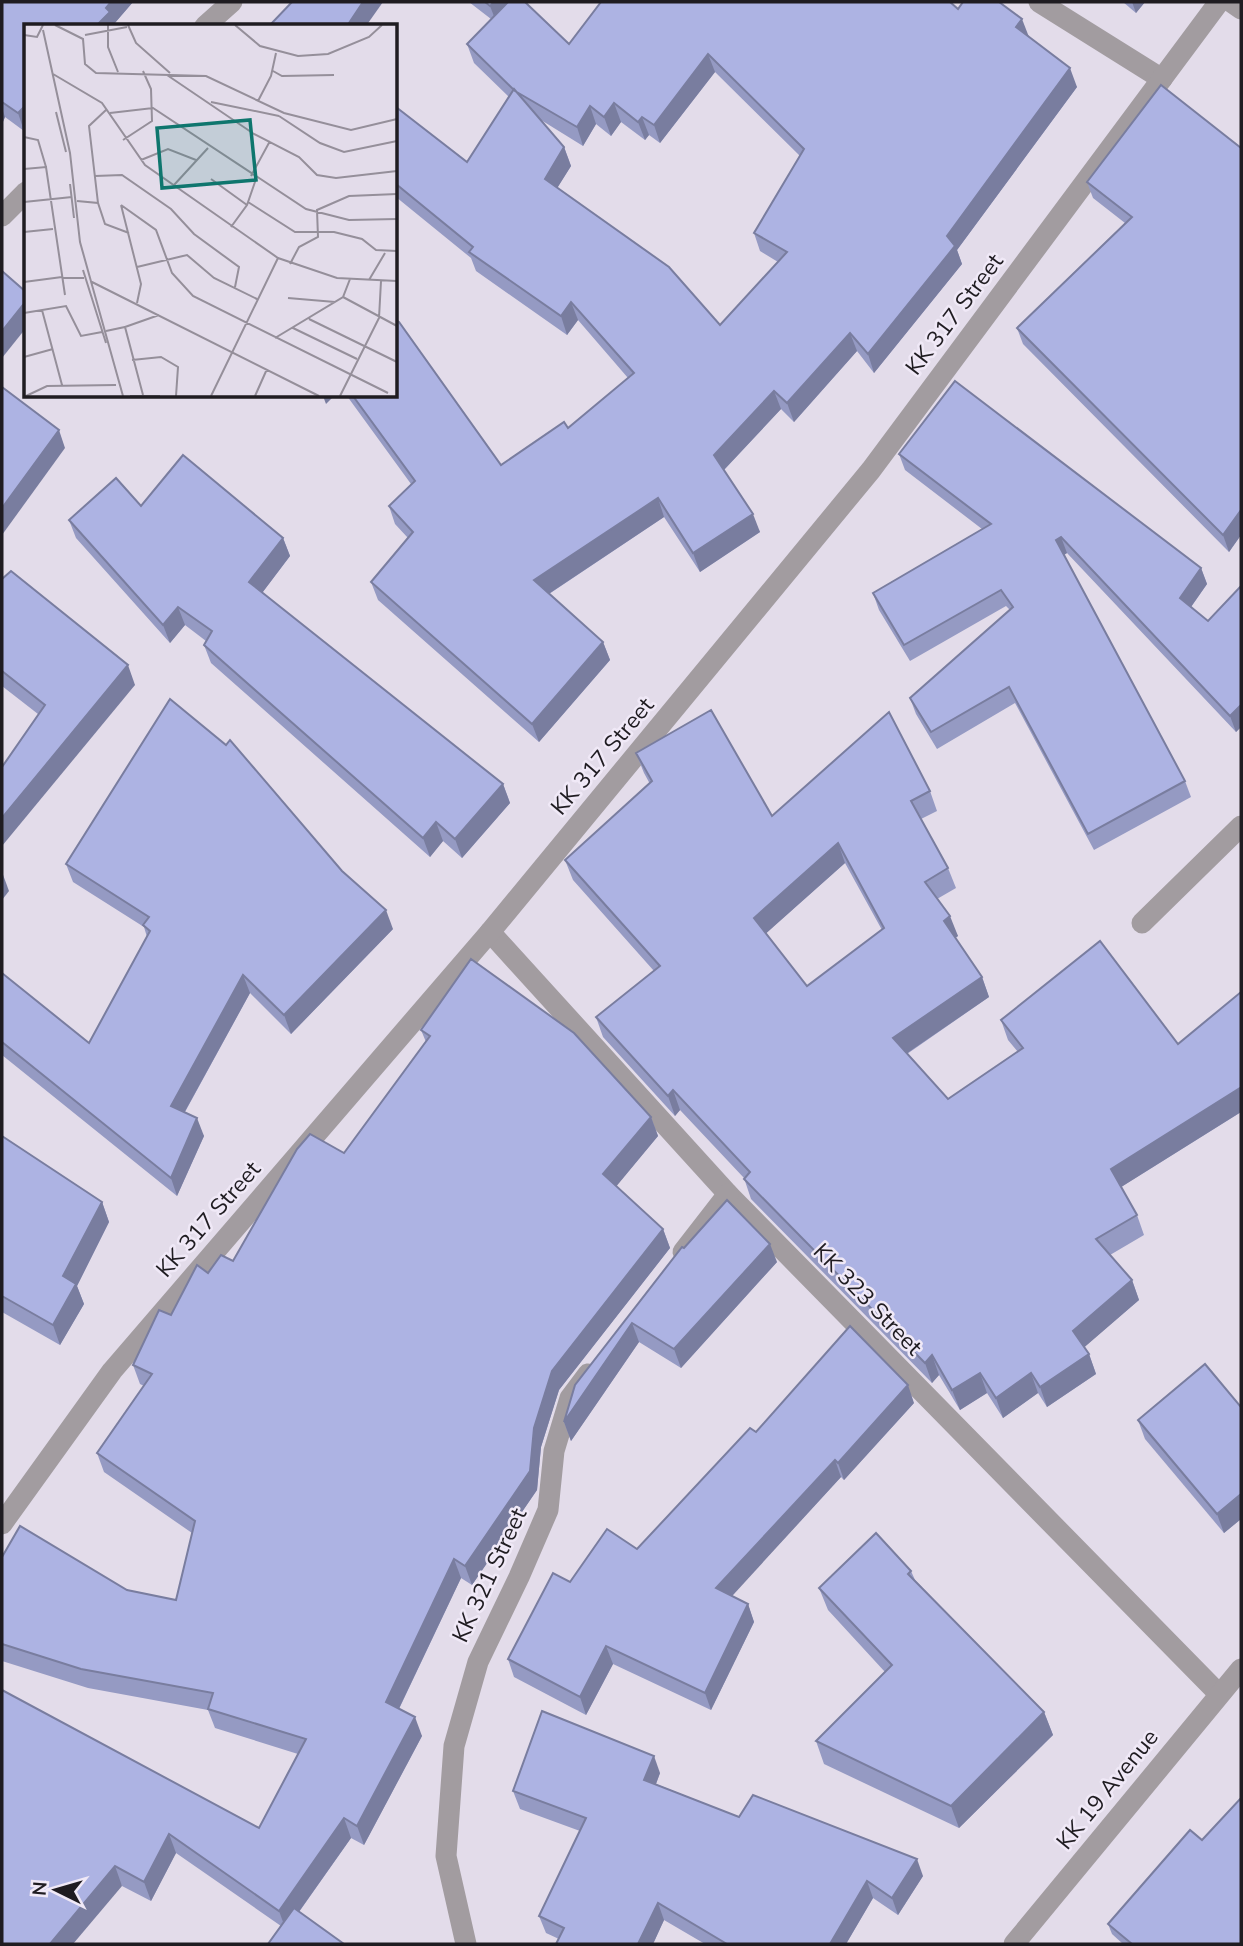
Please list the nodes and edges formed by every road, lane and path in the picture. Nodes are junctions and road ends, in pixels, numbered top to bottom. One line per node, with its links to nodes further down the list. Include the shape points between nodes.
1 (232, 2): 6 (street)
2 (1039, 2): 7 (street)
3 (1219, 2): 7 (street, KK 317 Street)
4 (1231, 2): 5 (street)
5 (1241, 9)
6 (207, 24)
7 (1162, 79): 12 (street, KK 317 Street, via 871,470)
8 (24, 194): 9 (street)
9 (2, 216)
10 (1241, 826): 11 (street)
11 (1142, 923)
12 (491, 932): 13 (street, KK 323 Street); 16 (street, KK 317 Street, via 112,1371)
13 (728, 1194): 14 (street); 18 (street, KK 323 Street)
14 (670, 1269)
15 (603, 1355): 19 (street, KK 321 Street, via 570,1398 554,1451 548,1510 478,1662 454,1746 446,1856)
16 (2, 1524)
17 (1241, 1669): 18 (street, KK 19 Avenue)
18 (1219, 1694): 20 (street, KK 19 Avenue)
19 (466, 1944)
20 (1014, 1944)

